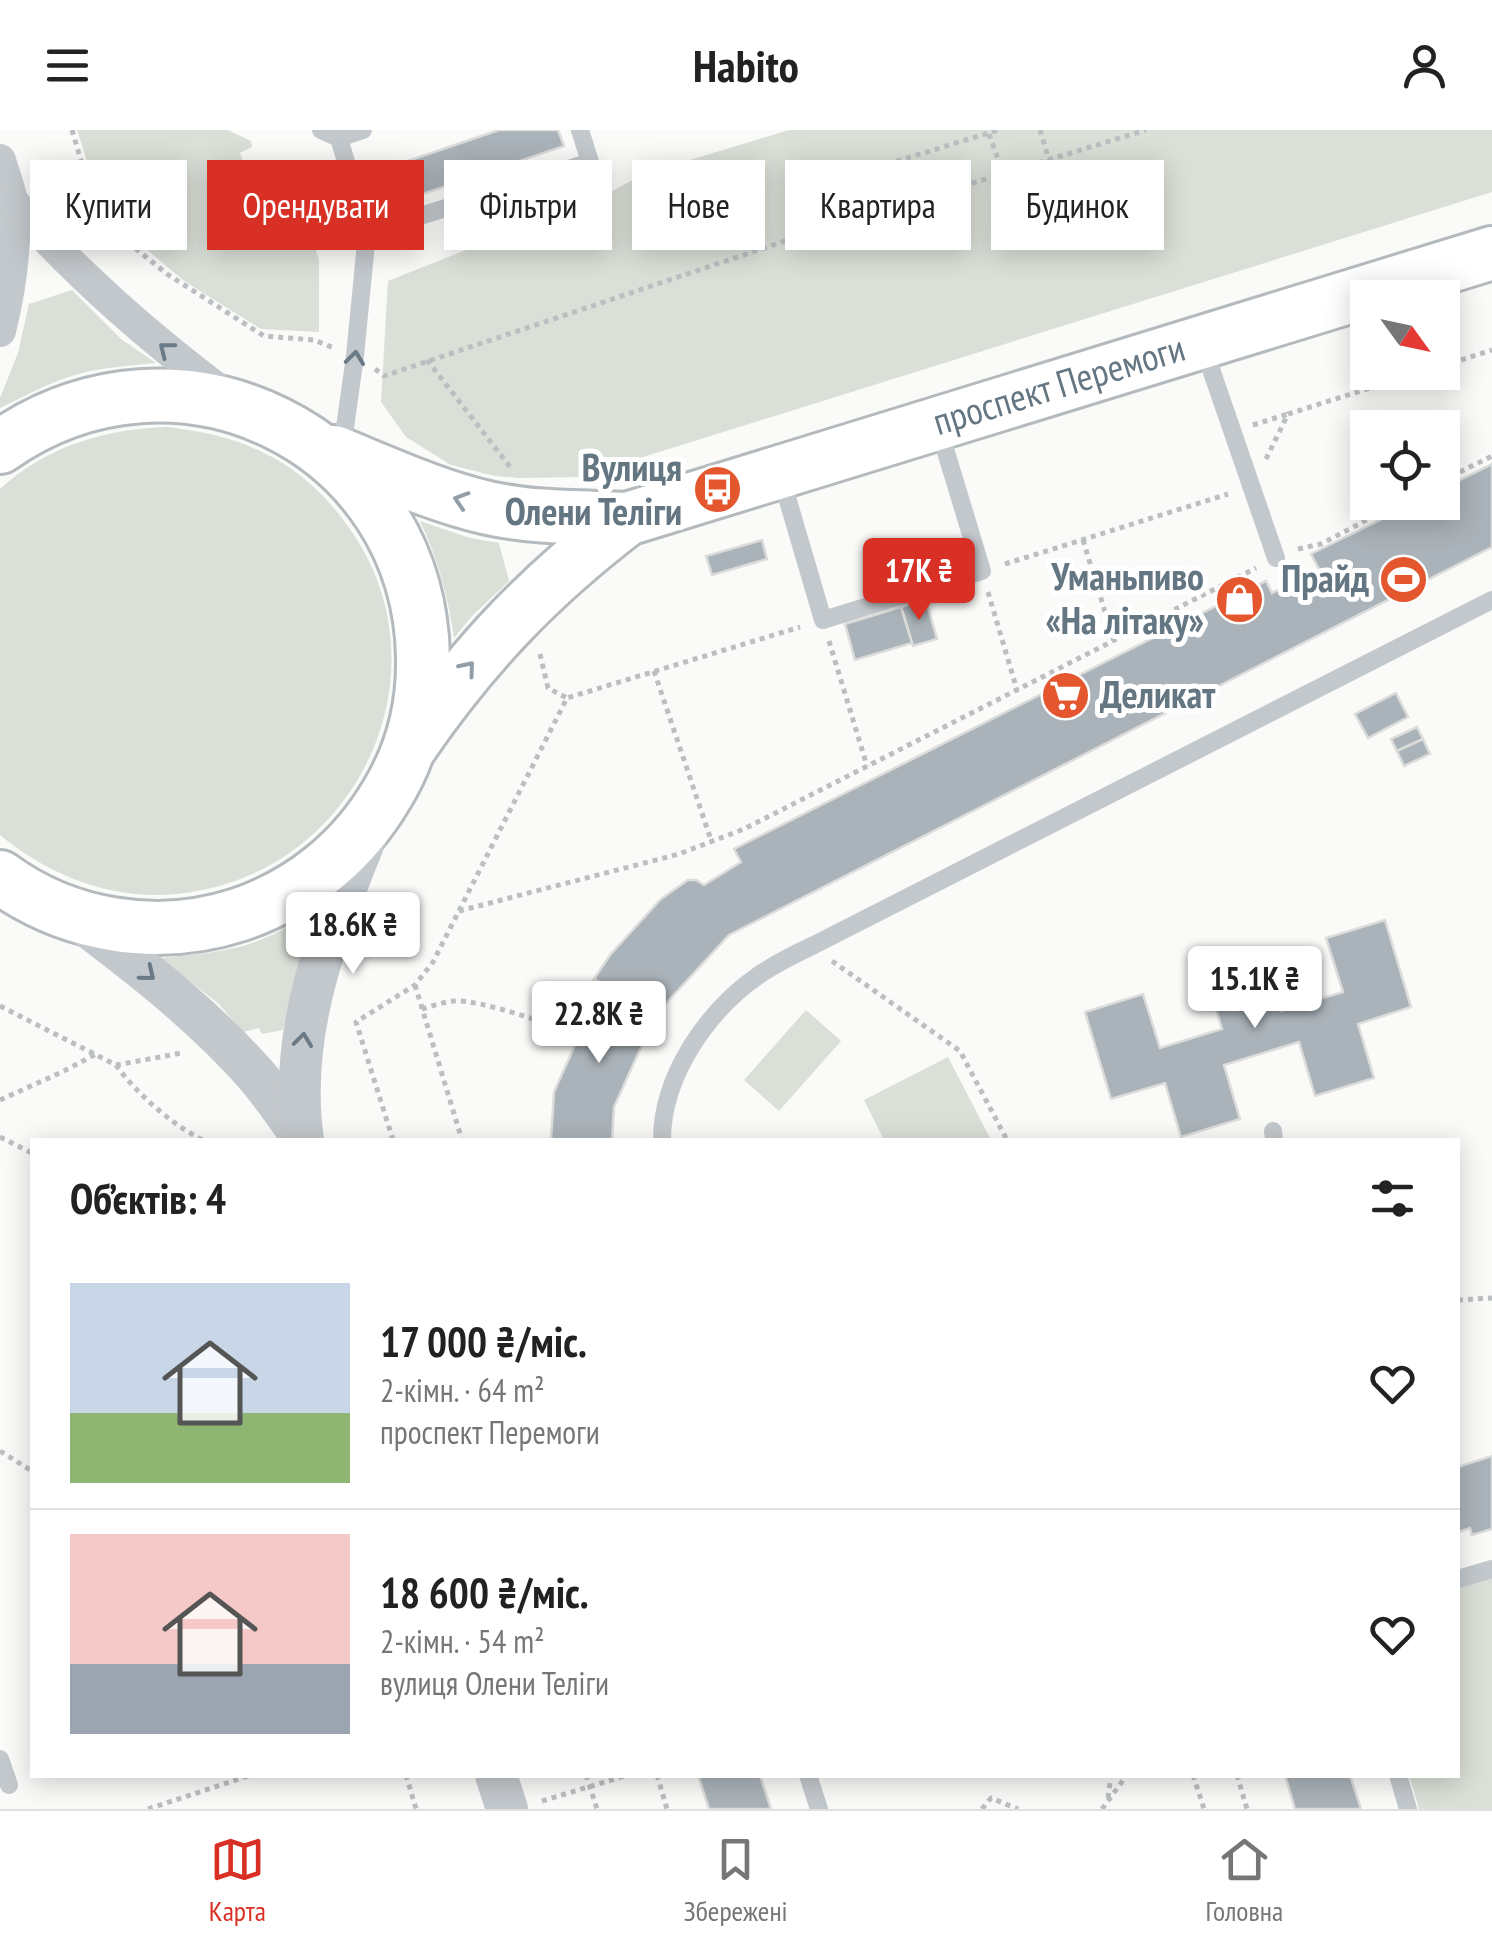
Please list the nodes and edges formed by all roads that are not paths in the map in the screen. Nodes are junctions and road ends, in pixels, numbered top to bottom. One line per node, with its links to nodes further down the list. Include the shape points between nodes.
1 (321, 130): 4 (lane)
2 (364, 130): 4 (lane)
3 (580, 130): 8 (lane, via 590,162)
4 (339, 138): 6 (lane)
5 (0, 160): 7 (street)
6 (345, 160)
7 (13, 202): 11 (street, via 12,272); 13 (street, one-way to 7, via 126,317)
8 (424, 215)
9 (365, 250): 16 (lane, one-way to 9, via 355,356)
10 (1492, 252): 12 (main road, проспект Перемоги)
11 (0, 331)
12 (1201, 341): 14 (main road, проспект Перемоги); 19 (lane)
13 (243, 408): 15 (main road, via 187,396 130,396 57,414); 16 (main road)
14 (938, 423): 17 (main road, проспект Перемоги); 17 (lane, via 982,571 823,620)
15 (0, 447)
16 (326, 448): 18 (main road, проспект Перемоги, one-way to 16, via 490,508); 21 (main road, via 388,526 410,578 424,672)
17 (780, 472): 18 (main road, проспект Перемоги)
18 (627, 519): 21 (main road, проспект Перемоги, one-way to 18, via 502,630)
19 (1276, 558)
20 (1492, 600): 26 (lane, via 757,976 719,1011 688,1055 667,1097)
21 (410, 746): 22 (main road)
22 (376, 814): 24 (main road, via 323,870 258,908 222,920 146,928); 25 (street, one-way to 22, via 300,1069 312,986)
23 (1, 879): 24 (main road)
24 (72, 914): 25 (street, one-way to 25, via 210,1027)
25 (302, 1138)
26 (662, 1138)
27 (1492, 1568): 28 (lane)
28 (1460, 1578)
29 (0, 1759): 33 (lane)
30 (499, 1778): 34 (street)
31 (809, 1778): 35 (lane)
32 (1399, 1778): 36 (lane)
33 (8, 1785)
34 (524, 1805)
35 (819, 1809)
36 (1408, 1809)

